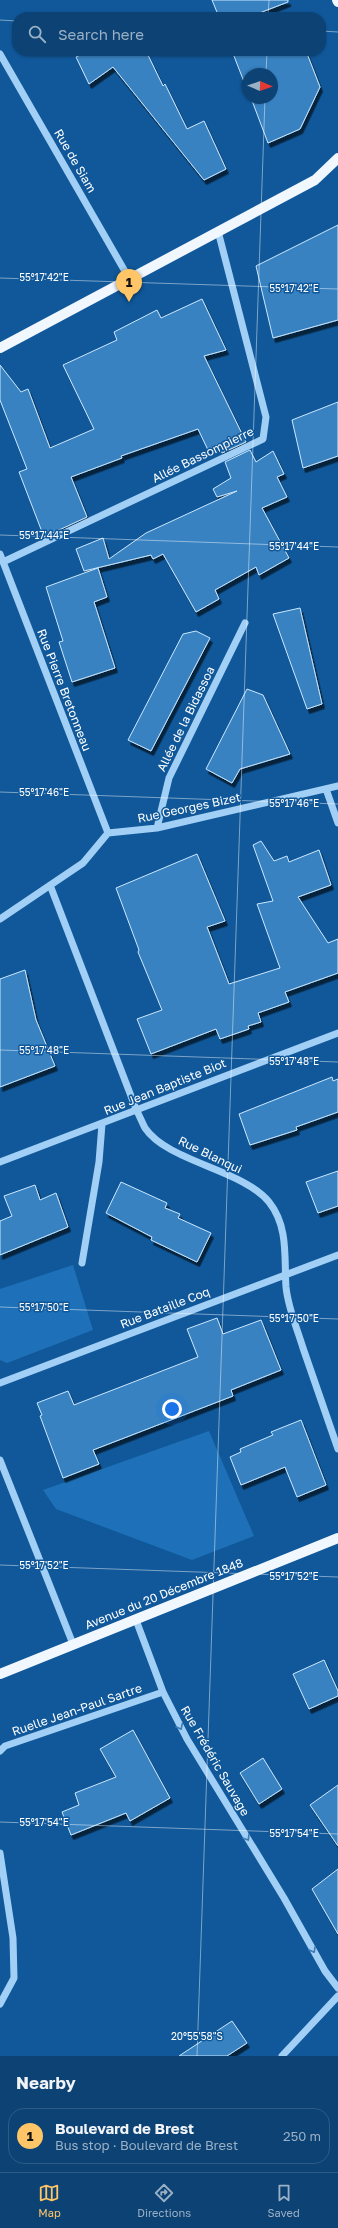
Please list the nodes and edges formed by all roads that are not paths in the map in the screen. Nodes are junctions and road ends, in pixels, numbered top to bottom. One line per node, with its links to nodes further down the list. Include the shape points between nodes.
1 (0, 54): 6 (street, Rue de Siam)
2 (338, 158): 4 (main road)
3 (338, 171): 4 (main road)
4 (323, 175): 5 (main road)
5 (218, 231): 6 (main road); 9 (street, Allée Bassompierre, via 266,417 262,439)
6 (130, 280): 7 (main road)
7 (0, 348)
8 (0, 554): 9 (street, Rue Pierre Bretonneau)
9 (3, 562): 15 (street, Rue Pierre Bretonneau)
10 (245, 623): 14 (street, Allée de la Bidassoa, via 169,778)
11 (338, 786): 12 (street, Rue Georges Bizet)
12 (326, 789): 13 (street); 14 (street, Rue Georges Bizet)
13 (338, 823)
14 (157, 828): 15 (street, Rue Georges Bizet)
15 (108, 833): 16 (street, via 84,862)
16 (50, 884): 17 (street); 19 (street, Rue Blanqui)
17 (0, 919)
18 (338, 1032): 19 (street, Rue Jean Baptiste Biot)
19 (136, 1109): 20 (street, Rue Jean Baptiste Biot); 24 (street, Rue Blanqui, via 146,1129 156,1139 173,1150 252,1187 263,1196 273,1209 282,1230)
20 (102, 1124): 21 (street, Rue Jean Baptiste Biot); 23 (street, via 99,1162)
21 (0, 1162)
22 (338, 1256): 24 (street, Rue Bataille Coq)
23 (82, 1263)
24 (286, 1274): 25 (street, Rue Bataille Coq); 26 (street, Rue Blanqui, via 290,1310)
25 (0, 1383)
26 (338, 1449)
27 (0, 1460): 30 (street)
28 (338, 1538): 29 (main road, Avenue du 20 Décembre 1848)
29 (136, 1620): 30 (main road, Avenue du 20 Décembre 1848); 32 (street, Rue Frédéric Sauvage)
30 (73, 1644): 31 (main road, Avenue du 20 Décembre 1848)
31 (0, 1674)
32 (163, 1692): 33 (street, Ruelle Jean-Paul Sartre, via 5,1746); 35 (street, Rue Frédéric Sauvage, one-way to 35, via 186,1739 284,1898 325,1971)
33 (0, 1751)
34 (0, 1853): 37 (street, via 13,1938 14,1978)
35 (338, 1988)
36 (338, 1996): 38 (street)
37 (0, 2004)
38 (282, 2056)

